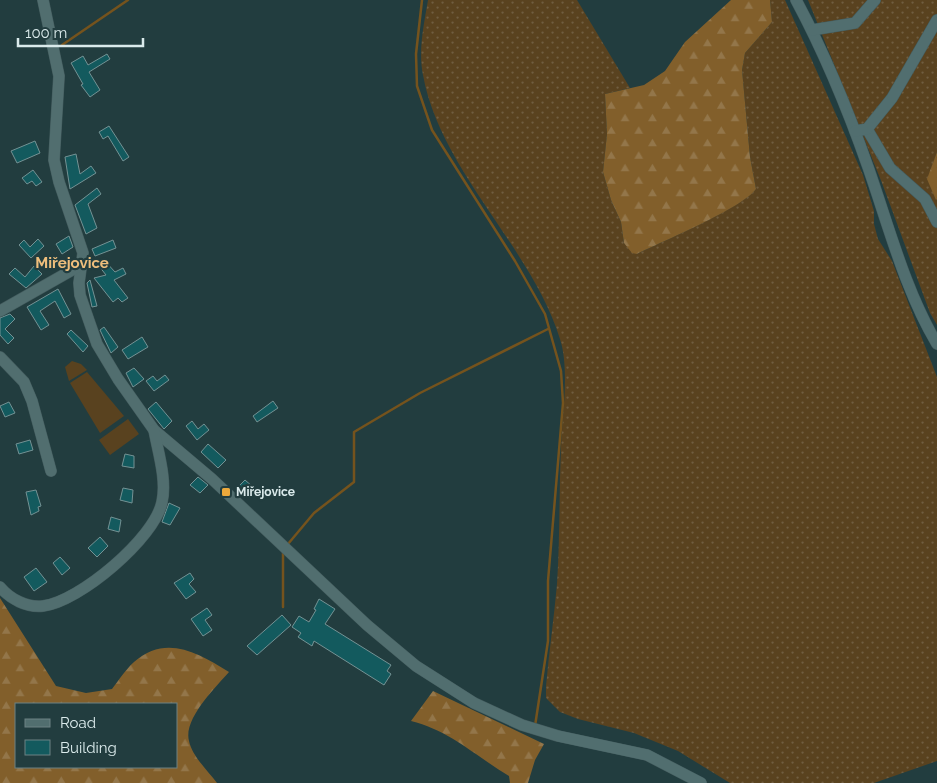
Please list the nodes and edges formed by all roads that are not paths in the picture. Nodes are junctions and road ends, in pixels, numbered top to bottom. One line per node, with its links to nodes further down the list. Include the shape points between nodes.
1 (43, 0): 9 (street, via 59,76 54,160 83,253)
2 (796, 0): 5 (street)
3 (875, 0): 5 (street, via 855,23)
4 (937, 20): 6 (street, via 892,98)
5 (812, 30): 7 (street)
6 (867, 129): 7 (street); 8 (street, via 890,168 925,198)
7 (855, 131): 11 (street, via 891,237 926,325)
8 (936, 218)
9 (81, 265): 10 (street); 13 (street, via 80,295 98,344)
10 (0, 311)
11 (937, 344)
12 (0, 357): 14 (street, via 24,382)
13 (154, 430): 15 (street, via 162,501 155,520 125,556 88,585 55,604 22,603); 16 (street, via 416,666 474,703 535,729 647,755)
14 (51, 471)
15 (0, 587)
16 (702, 783)

